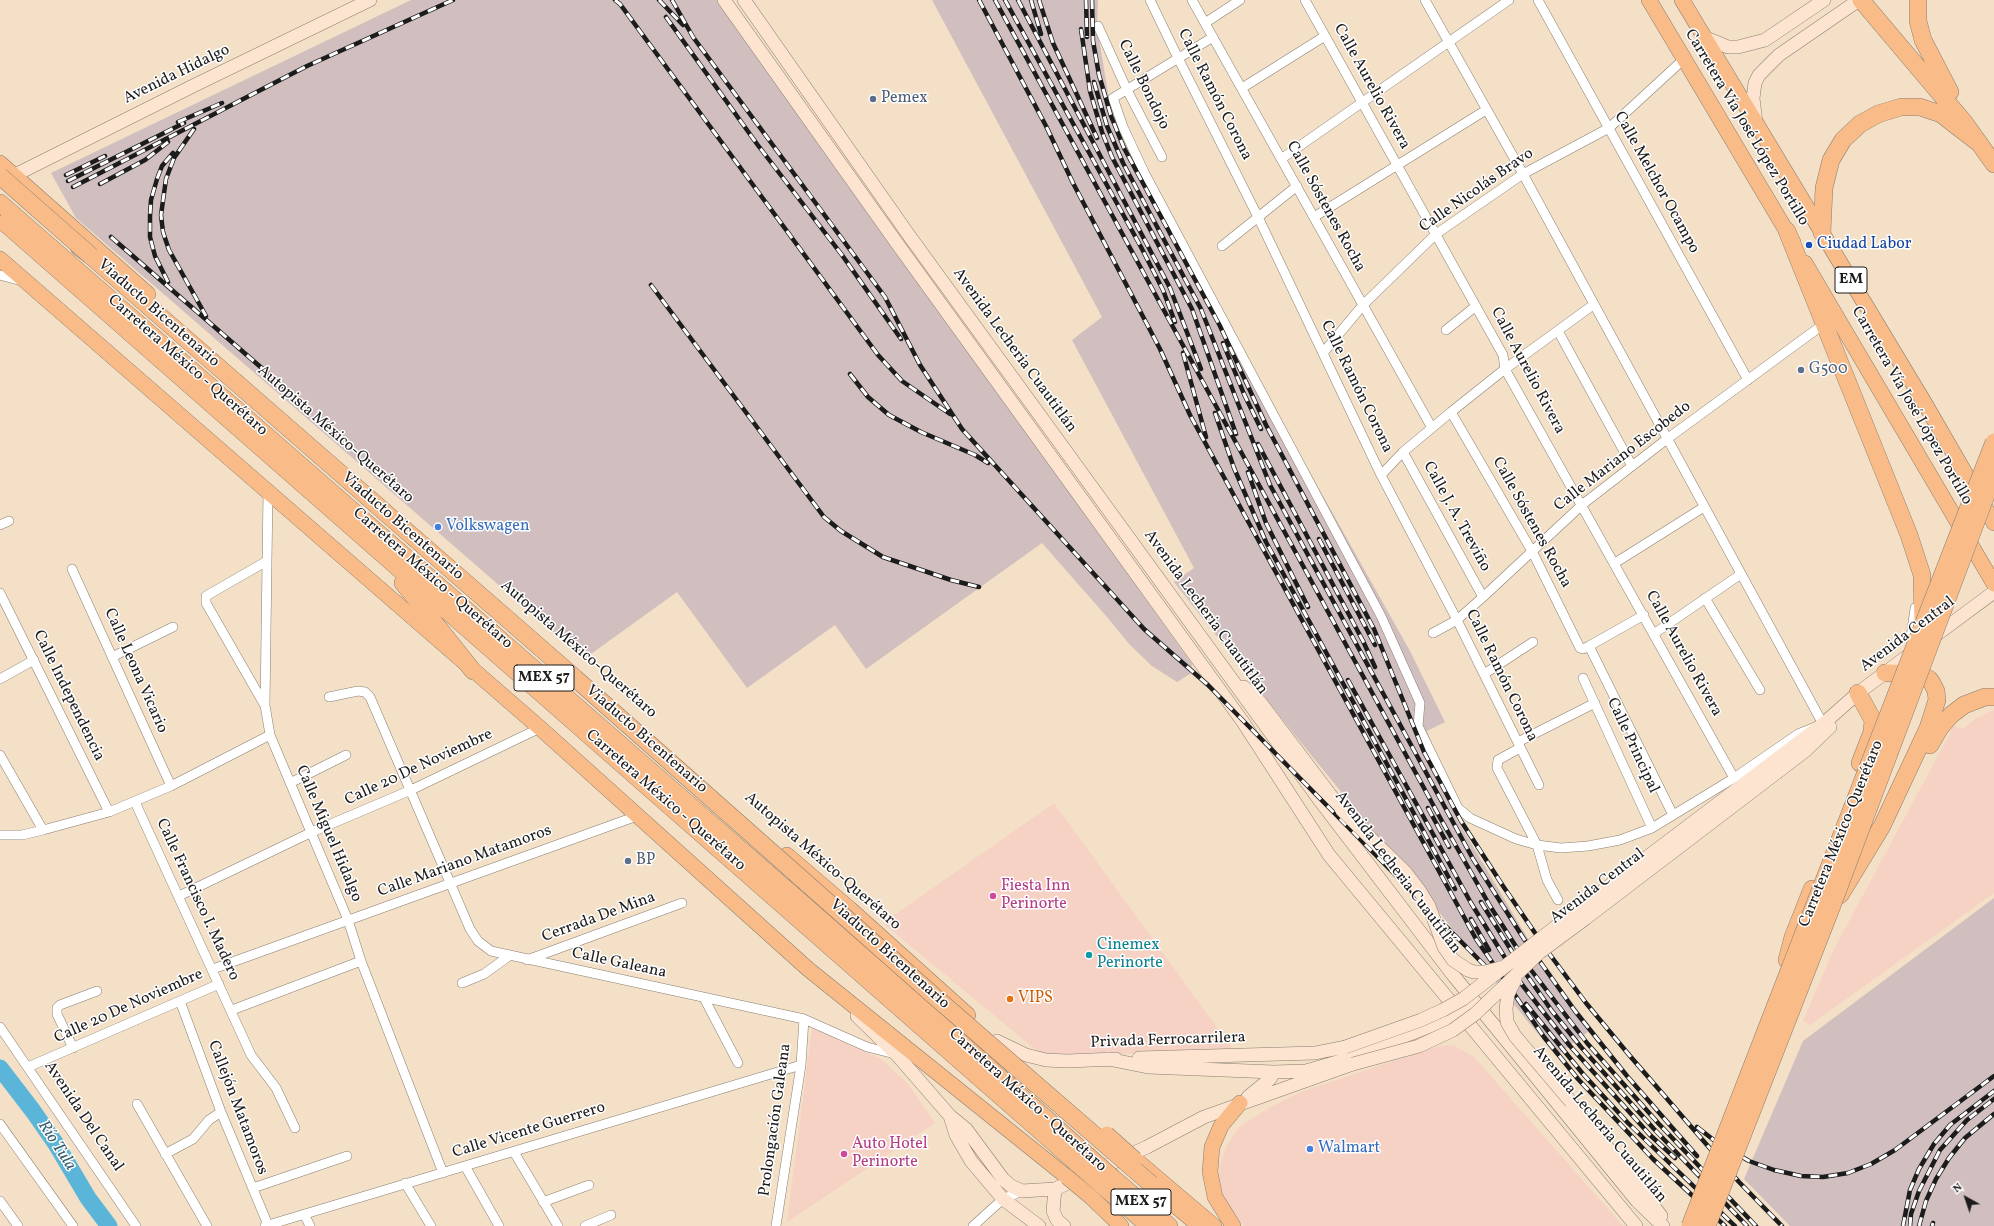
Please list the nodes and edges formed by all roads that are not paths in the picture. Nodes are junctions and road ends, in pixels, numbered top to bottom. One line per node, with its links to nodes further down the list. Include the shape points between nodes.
1 (370, 0): 41 (main road, Avenida Hidalgo)
2 (724, 0): 53 (main road, Avenida Lecheria Cuautitlán)
3 (744, 0): 51 (main road, Avenida Lecheria Cuautitlán)
4 (1150, 0): 25 (street, Calle Ramón Corona)
5 (1192, 0): 17 (street, Calle Sóstenes Rocha)
6 (1305, 0): 19 (street, Calle Aurelio Rivera)
7 (1425, 0): 23 (street)
8 (1509, 0): 23 (street)
9 (1538, 0): 33 (street, Calle Melchor Ocampo)
10 (1649, 0): 26 (main road, Carretera Vía José López Portillo / EM)
11 (1682, 0): 21 (main road, Carretera Vía José López Portillo / EM)
12 (1824, 0): 22 (main road)
13 (1860, 0): 24 (main road); 34 (highway)
14 (1875, 0): 29 (highway)
15 (1918, 0): 29 (highway, via 1918,21 1923,40)
16 (1236, 1): 17 (street)
17 (1205, 23): 20 (street, Calle Sóstenes Rocha)
18 (1098, 26): 28 (street, Calle Bondojo)
19 (1325, 36): 27 (street); 30 (street, Calle Aurelio Rivera)
20 (1213, 37): 25 (street); 27 (street, Calle Sóstenes Rocha)
21 (1706, 38): 22 (main road, via 1728,47); 32 (main road, Carretera Vía José López Portillo / EM)
22 (1765, 40): 24 (main road)
23 (1448, 42): 30 (street); 31 (street)
24 (1779, 55): 32 (main road, via 1759,75 1755,84)
25 (1178, 58): 28 (street); 46 (street, Calle Ramón Corona)
26 (1684, 59): 33 (street, Calle Nicolás Bravo); 49 (main road, Carretera Vía José López Portillo / EM)
27 (1242, 88): 36 (street, Calle Sóstenes Rocha)
28 (1127, 90): 35 (street, Calle Bondojo); 143 (street, via 1113,98 1123,127 1144,172 1381,616 1420,703 1418,726 1458,808 1470,818 1516,839)
29 (1950, 92): 34 (highway)
30 (1363, 103): 36 (street); 39 (street, Calle Aurelio Rivera)
31 (1486, 110): 39 (street); 40 (street)
32 (1756, 123): 50 (main road, Carretera Vía José López Portillo / EM)
33 (1609, 128): 40 (street, Calle Nicolás Bravo); 68 (street, Calle Melchor Ocampo)
34 (1987, 146): 38 (highway); 50 (highway, via 1941,114 1920,107 1901,107 1878,114 1860,124 1844,140 1831,160 1824,188)
35 (1162, 157)
36 (1281, 159): 43 (street, Calle Sóstenes Rocha)
37 (0, 163): 41 (main road, Autopista México-Querétaro)
38 (1994, 164)
39 (1398, 166): 47 (street); 52 (street, Calle Aurelio Rivera)
40 (1523, 174): 52 (street, Calle Nicolás Bravo); 61 (street)
41 (7, 176): 42 (main road, Avenida Hidalgo); 55 (highway, Viaducto Bicentenario, bridge); 121 (main road, Autopista México-Querétaro)
42 (0, 183)
43 (1297, 186): 46 (street); 47 (street, Calle Sóstenes Rocha)
44 (0, 189): 55 (highway, bridge)
45 (0, 203): 96 (highway, Carretera México - Querétaro / MEX 57)
46 (1258, 217): 54 (street); 66 (street, Calle Ramón Corona)
47 (1314, 217): 60 (street, Calle Sóstenes Rocha)
48 (0, 218): 85 (highway, Carretera México - Querétaro / MEX 57)
49 (1787, 231): 59 (highway); 91 (main road, Carretera Vía José López Portillo / EM)
50 (1822, 233): 78 (main road, Carretera Vía José López Portillo / EM)
51 (908, 234): 53 (main road); 109 (main road, Avenida Lecheria Cuautitlán)
52 (1436, 234): 60 (street, Calle Nicolás Bravo); 62 (street, Calle Aurelio Rivera)
53 (896, 242): 167 (main road, Avenida Lecheria Cuautitlán, via 1243,722 1329,855)
54 (1222, 246)
55 (91, 256): 121 (highway, Viaducto Bicentenario, bridge)
56 (0, 259): 58 (main road)
57 (0, 275): 58 (street)
58 (26, 282): 79 (main road)
59 (1812, 296): 63 (street); 100 (highway, bridge, via 1909,535 1922,575)
60 (1363, 305): 66 (street, Calle Nicolás Bravo); 70 (street, Calle Sóstenes Rocha)
61 (1593, 305): 65 (street); 72 (street)
62 (1476, 306): 64 (street); 67 (street, Calle Aurelio Rivera, via 1503,355)
63 (1817, 329): 68 (street, Calle Mariano Escobedo); 106 (street, via 1914,572 1915,618 1908,650)
64 (1446, 330)
65 (1558, 331): 67 (street); 75 (street)
66 (1323, 353): 77 (street, Calle Ramón Corona)
67 (1505, 369): 69 (street); 80 (street, Calle Aurelio Rivera)
68 (1748, 380): 72 (street, Calle Mariano Escobedo)
69 (1451, 412): 70 (street); 86 (street, Calle Sóstenes Rocha)
70 (1432, 428): 74 (street)
71 (1994, 434): 78 (street)
72 (1668, 439): 75 (street, Calle Mariano Escobedo); 81 (street)
73 (1994, 442): 100 (highway, Carretera México-Querétaro, bridge)
74 (1403, 452): 77 (street); 94 (street, Calle J. A. Treviño)
75 (1632, 466): 80 (street, Calle Mariano Escobedo)
76 (1994, 474): 148 (highway, Carretera México-Querétaro, bridge)
77 (1382, 475): 98 (street, Calle Ramón Corona)
78 (1973, 486): 82 (main road, Carretera Vía José López Portillo / EM)
79 (268, 491): 87 (street, Calle Miguel Hidalgo); 108 (main road)
80 (1583, 504): 86 (street, Calle Mariano Escobedo); 88 (street, Calle Aurelio Rivera)
81 (1704, 507): 88 (street); 90 (street)
82 (1993, 518)
83 (9, 521): 84 (street)
84 (0, 526)
85 (374, 547): 108 (highway); 189 (highway, Carretera México - Querétaro / MEX 57)
86 (1533, 553): 94 (street, Calle Mariano Escobedo); 104 (street, Calle Sóstenes Rocha)
87 (267, 561): 119 (street, Calle Miguel Hidalgo); 119 (street, via 206,596 206,603)
88 (1615, 563): 97 (street, Calle Aurelio Rivera)
89 (72, 569): 105 (street, Calle Leona Vicario)
90 (1741, 574): 95 (street); 122 (street)
91 (1994, 584)
92 (1994, 592): 106 (main road, Avenida Central)
93 (0, 593): 107 (street, Calle Independencia)
94 (1483, 597): 98 (street, Calle Mariano Escobedo)
95 (1706, 598): 101 (street); 114 (street)
96 (457, 602): 121 (highway); 163 (highway, Carretera México - Querétaro / MEX 57)
97 (1644, 615): 101 (street, Calle Aurelio Rivera); 104 (street)
98 (1457, 620): 102 (street, Calle Mariano Escobedo); 111 (street, Calle Ramón Corona)
99 (173, 627): 105 (street)
100 (1922, 630): 160 (highway, Carretera México-Querétaro, bridge)
101 (1655, 633): 128 (street, Calle Aurelio Rivera)
102 (1434, 634)
103 (1533, 642): 111 (street)
104 (1585, 648): 135 (street, Calle Sóstenes Rocha)
105 (112, 657): 131 (street, Calle Leona Vicario)
106 (1903, 659): 110 (main road, Avenida Central)
107 (34, 660): 113 (street); 134 (street, Calle Independencia)
108 (473, 670): 123 (main road)
109 (1228, 673): 154 (main road, bridge, via 1260,702 1342,809 1419,890 1429,906 1444,947 1453,960 1474,972 1485,972); 165 (main road, Avenida Lecheria Cuautitlán, via 1318,798)
110 (1885, 673): 115 (main road, Avenida Central); 137 (highway, via 1920,674 1932,683 1937,700 1928,728)
111 (1484, 674): 125 (street, Calle Ramón Corona)
112 (1583, 678): 118 (street, Calle Principal)
113 (0, 679)
114 (1760, 690)
115 (1858, 694): 120 (main road, Avenida Central); 160 (highway, bridge, via 1873,720 1872,732 1793,937)
116 (329, 697): 132 (street, Calle Galeana, via 358,691 365,692 370,697)
117 (1994, 697): 137 (highway, via 1964,705 1940,728)
118 (1595, 703): 125 (street); 138 (street, Calle Principal)
119 (265, 705): 124 (street, Calle Miguel Hidalgo)
120 (1844, 706): 122 (main road, Avenida Central); 149 (main road, Avenida Central, via 1828,730 1805,751)
121 (613, 708): 142 (main road, Autopista México-Querétaro); 220 (highway, Viaducto Bicentenario, bridge, via 940,1001)
122 (1823, 724): 128 (street, via 1798,734); 149 (main road, Avenida Central)
123 (540, 728): 132 (street, Calle 20 De Noviembre); 136 (main road)
124 (270, 735): 129 (street, Calle Miguel Hidalgo); 131 (street)
125 (1519, 745): 130 (street, Calle Ramón Corona); 143 (street, via 1498,760 1496,768)
126 (0, 755): 139 (street)
127 (346, 755): 129 (street)
128 (1734, 778): 135 (street)
129 (290, 783): 140 (street, Calle Miguel Hidalgo)
130 (1539, 785)
131 (170, 786): 133 (street)
132 (411, 790): 140 (street, Calle 20 De Noviembre); 144 (street, Calle Galeana)
133 (136, 802): 134 (street); 145 (street, Calle Francisco I. Madero)
134 (109, 812): 139 (street)
135 (1674, 815): 138 (street)
136 (637, 816): 144 (street, Calle Mariano Matamoros); 157 (main road)
137 (1882, 826): 148 (highway, bridge)
138 (1652, 828): 143 (street, via 1620,840 1588,846 1561,848)
139 (43, 830): 141 (street, via 22,835)
140 (312, 832): 145 (street, Calle 20 De Noviembre); 150 (street, Calle Miguel Hidalgo)
141 (0, 835)
142 (774, 844): 163 (highway); 170 (main road, Autopista México-Querétaro, via 850,908)
143 (1537, 845): 146 (street, via 1546,880)
144 (450, 883): 150 (street, Calle Mariano Matamoros); 151 (street, Calle Galeana, via 478,941 491,951)
145 (179, 896): 156 (street, Calle Francisco I. Madero)
146 (1558, 900)
147 (682, 903): 152 (street, Cerrada De Mina)
148 (1830, 910): 227 (highway, Carretera México-Querétaro, bridge)
149 (1583, 912): 154 (main road, Avenida Central, bridge); 155 (main road, Avenida Central, bridge)
150 (348, 920): 153 (street, Calle Miguel Hidalgo); 156 (street, Calle Mariano Matamoros)
151 (509, 956): 152 (street, Calle Galeana); 158 (street, via 484,974)
152 (527, 960): 162 (street, Calle Galeana)
153 (361, 961): 166 (street); 191 (street, Calle Miguel Hidalgo)
154 (1505, 966): 171 (main road, Avenida Central, bridge, via 1463,999 1443,1010)
155 (1523, 968): 180 (main road, Avenida Central, bridge, via 1475,1014 1453,1030 1418,1046 1352,1064); 225 (main road, bridge, via 1508,994 1507,1022 1515,1036 1644,1193)
156 (212, 969): 159 (street, Calle Francisco I. Madero)
157 (808, 969): 173 (main road); 174 (main road)
158 (462, 983)
159 (219, 984): 164 (street, Calle 20 De Noviembre); 166 (street, Calle Francisco I. Madero)
160 (1781, 989): 226 (highway, Carretera México-Querétaro, bridge)
161 (97, 991): 172 (street, via 57,1008 57,1014)
162 (704, 998): 168 (street, Calle Galeana); 176 (street)
163 (913, 1000): 189 (highway, Carretera México - Querétaro / MEX 57)
164 (180, 1001): 172 (street, Calle 20 De Noviembre); 182 (street, Callejón Matamoros)
165 (1476, 1003): 167 (main road); 224 (main road, Avenida Lecheria Cuautitlán, via 1637,1201)
166 (232, 1010): 185 (street, Calle Francisco I. Madero, via 251,1055 276,1088)
167 (1461, 1014): 179 (main road, via 1344,1060 1306,1070); 223 (main road, Avenida Lecheria Cuautitlán)
168 (804, 1018): 174 (street, Calle Galeana, via 866,1047); 177 (street, Prolongación Galeana)
169 (0, 1027): 178 (street, Avenida Del Canal)
170 (997, 1041): 175 (main road, Privada Ferrocarrilera, via 1026,1055 1046,1060 1066,1062); 221 (main road, Autopista México-Querétaro, bridge)
171 (1345, 1047): 175 (main road, Privada Ferrocarrilera, via 1315,1053)
172 (73, 1048): 178 (street, Calle 20 De Noviembre)
173 (914, 1053): 174 (street, Calle Galeana); 194 (main road, bridge, via 1067,1177)
174 (897, 1055): 183 (main road)
175 (1108, 1059): 179 (main road, via 1148,1067)
176 (738, 1063)
177 (801, 1065): 186 (street, Calle Vicente Guerrero); 213 (street, Prolongación Galeana)
178 (28, 1067): 205 (street, Avenida Del Canal)
179 (1274, 1072): 180 (main road, via 1270,1079)
180 (1240, 1103): 196 (main road, via 1204,1117); 222 (main road, via 1221,1126 1212,1147 1210,1172 1215,1197)
181 (137, 1104): 187 (street)
182 (221, 1112): 187 (street, via 209,1120 188,1143); 195 (street, Callejón Matamoros)
183 (950, 1116): 197 (main road, via 966,1129 1003,1179); 198 (main road, via 956,1135 971,1161)
184 (0, 1124): 204 (street)
185 (295, 1128)
186 (514, 1152): 190 (street, Calle Vicente Guerrero); 200 (street)
187 (166, 1154): 206 (street)
188 (347, 1156): 195 (street)
189 (1083, 1160): 194 (highway, Carretera México - Querétaro / MEX 57, bridge)
190 (465, 1166): 191 (street, Calle Vicente Guerrero); 210 (street)
191 (443, 1173): 192 (street, Calle Vicente Guerrero)
192 (405, 1183): 201 (street, Calle Vicente Guerrero); 209 (street)
193 (589, 1185): 200 (street)
194 (1103, 1187): 217 (main road); 218 (highway, Carretera México - Querétaro / MEX 57); 219 (highway, Carretera México - Querétaro / MEX 57)
195 (253, 1188): 207 (street, Callejón Matamoros)
196 (1055, 1190): 197 (main road); 216 (main road, via 1053,1211 1057,1220)
197 (1022, 1191): 198 (street)
198 (1003, 1199): 214 (street); 215 (main road)
199 (0, 1201): 203 (street)
200 (544, 1202): 211 (street)
201 (304, 1214): 207 (street, Calle Vicente Guerrero); 208 (street)
202 (611, 1215): 212 (street)
203 (18, 1226)
204 (73, 1226)
205 (136, 1226)
206 (207, 1226)
207 (266, 1226)
208 (310, 1226)
209 (431, 1226)
210 (499, 1226)
211 (558, 1226)
212 (585, 1226)
213 (776, 1226)
214 (973, 1226)
215 (1039, 1226)
216 (1064, 1226)
217 (1121, 1226)
218 (1149, 1226)
219 (1169, 1226)
220 (1201, 1226)
221 (1214, 1226)
222 (1233, 1226)
223 (1636, 1226)
224 (1663, 1226)
225 (1668, 1226)
226 (1690, 1226)
227 (1707, 1226)

